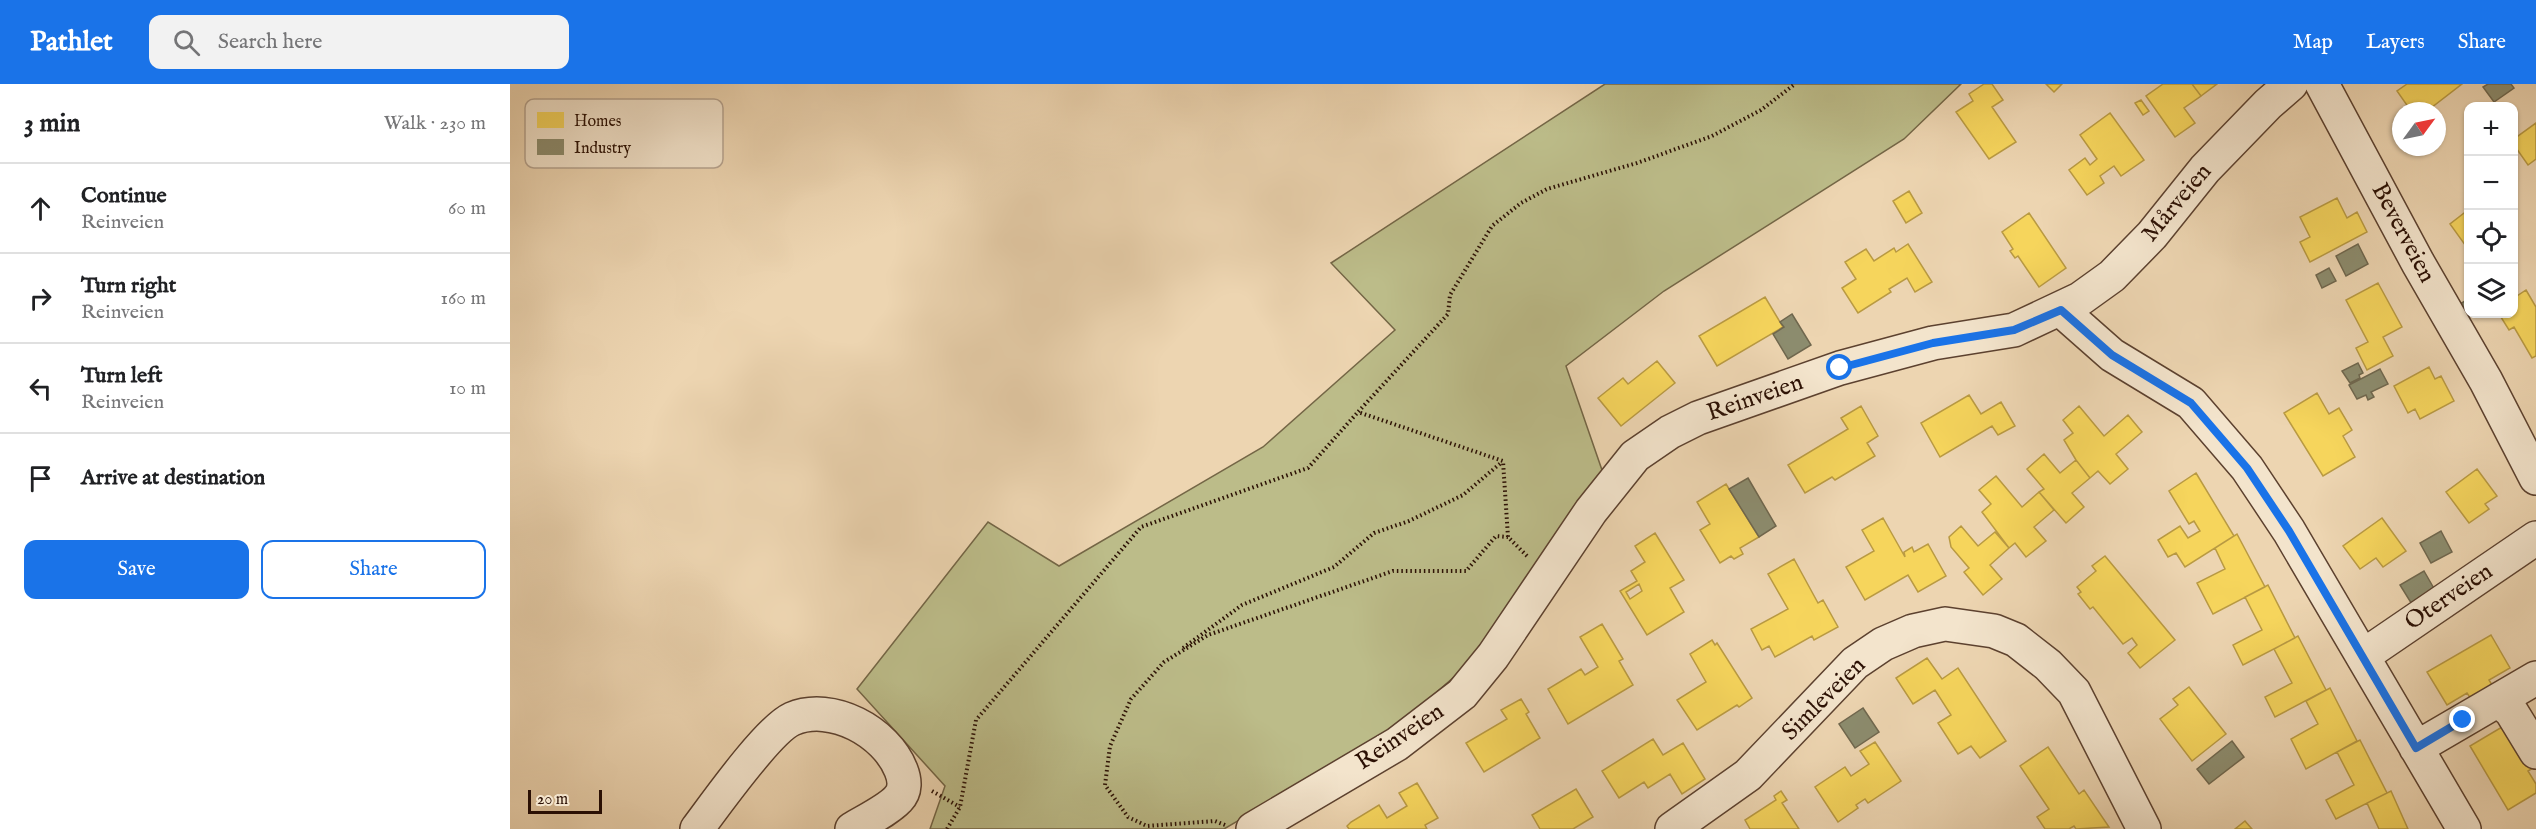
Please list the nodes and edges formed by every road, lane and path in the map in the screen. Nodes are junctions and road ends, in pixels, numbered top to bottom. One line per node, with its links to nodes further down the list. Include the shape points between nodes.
1 (1795, 84): 5 (path, via 1761,110 1712,136 1547,189 1521,203 1492,226 1450,295 1448,314)
2 (2322, 84): 7 (street, Beverveien)
3 (2287, 85): 4 (street, Mårveien, via 2205,169 2112,276)
4 (2061, 310): 10 (street, Reinveien, via 2014,330 1933,343 1840,368 1698,418 1670,432 1635,456 1612,482); 11 (street, via 2112,355 2191,403 2215,429 2289,531)
5 (1358, 412): 6 (path); 20 (path, via 1308,468 1141,527 976,720 960,807)
6 (1503, 461): 8 (path); 12 (path, via 1463,495 1374,533 1334,567 1242,605)
7 (2536, 478)
8 (1508, 537): 10 (path); 12 (path, via 1496,536 1466,571 1393,572 1208,636)
9 (2536, 538): 11 (street, Oterveien)
10 (1548, 578): 17 (street, Reinveien, via 1462,694 1398,744)
11 (2362, 656): 15 (street)
12 (1164, 662): 17 (path, via 1131,699 1110,746 1105,785 1128,818 1147,826 1215,821)
13 (2536, 678): 14 (street)
14 (2499, 701): 15 (street); 16 (street, via 2511,711)
15 (2416, 748): 23 (street)
16 (2536, 752)
17 (1240, 827)
18 (697, 829): 19 (street, via 765,742 791,719 815,714 853,722 877,736 895,755 903,773 905,785 898,799)
19 (852, 829)
20 (947, 829)
21 (1672, 829): 22 (street, Simleveien, via 1748,775 1855,663 1913,630 1945,624 1994,631 2016,640 2055,671 2074,692)
22 (2144, 829)
23 (2464, 829)

